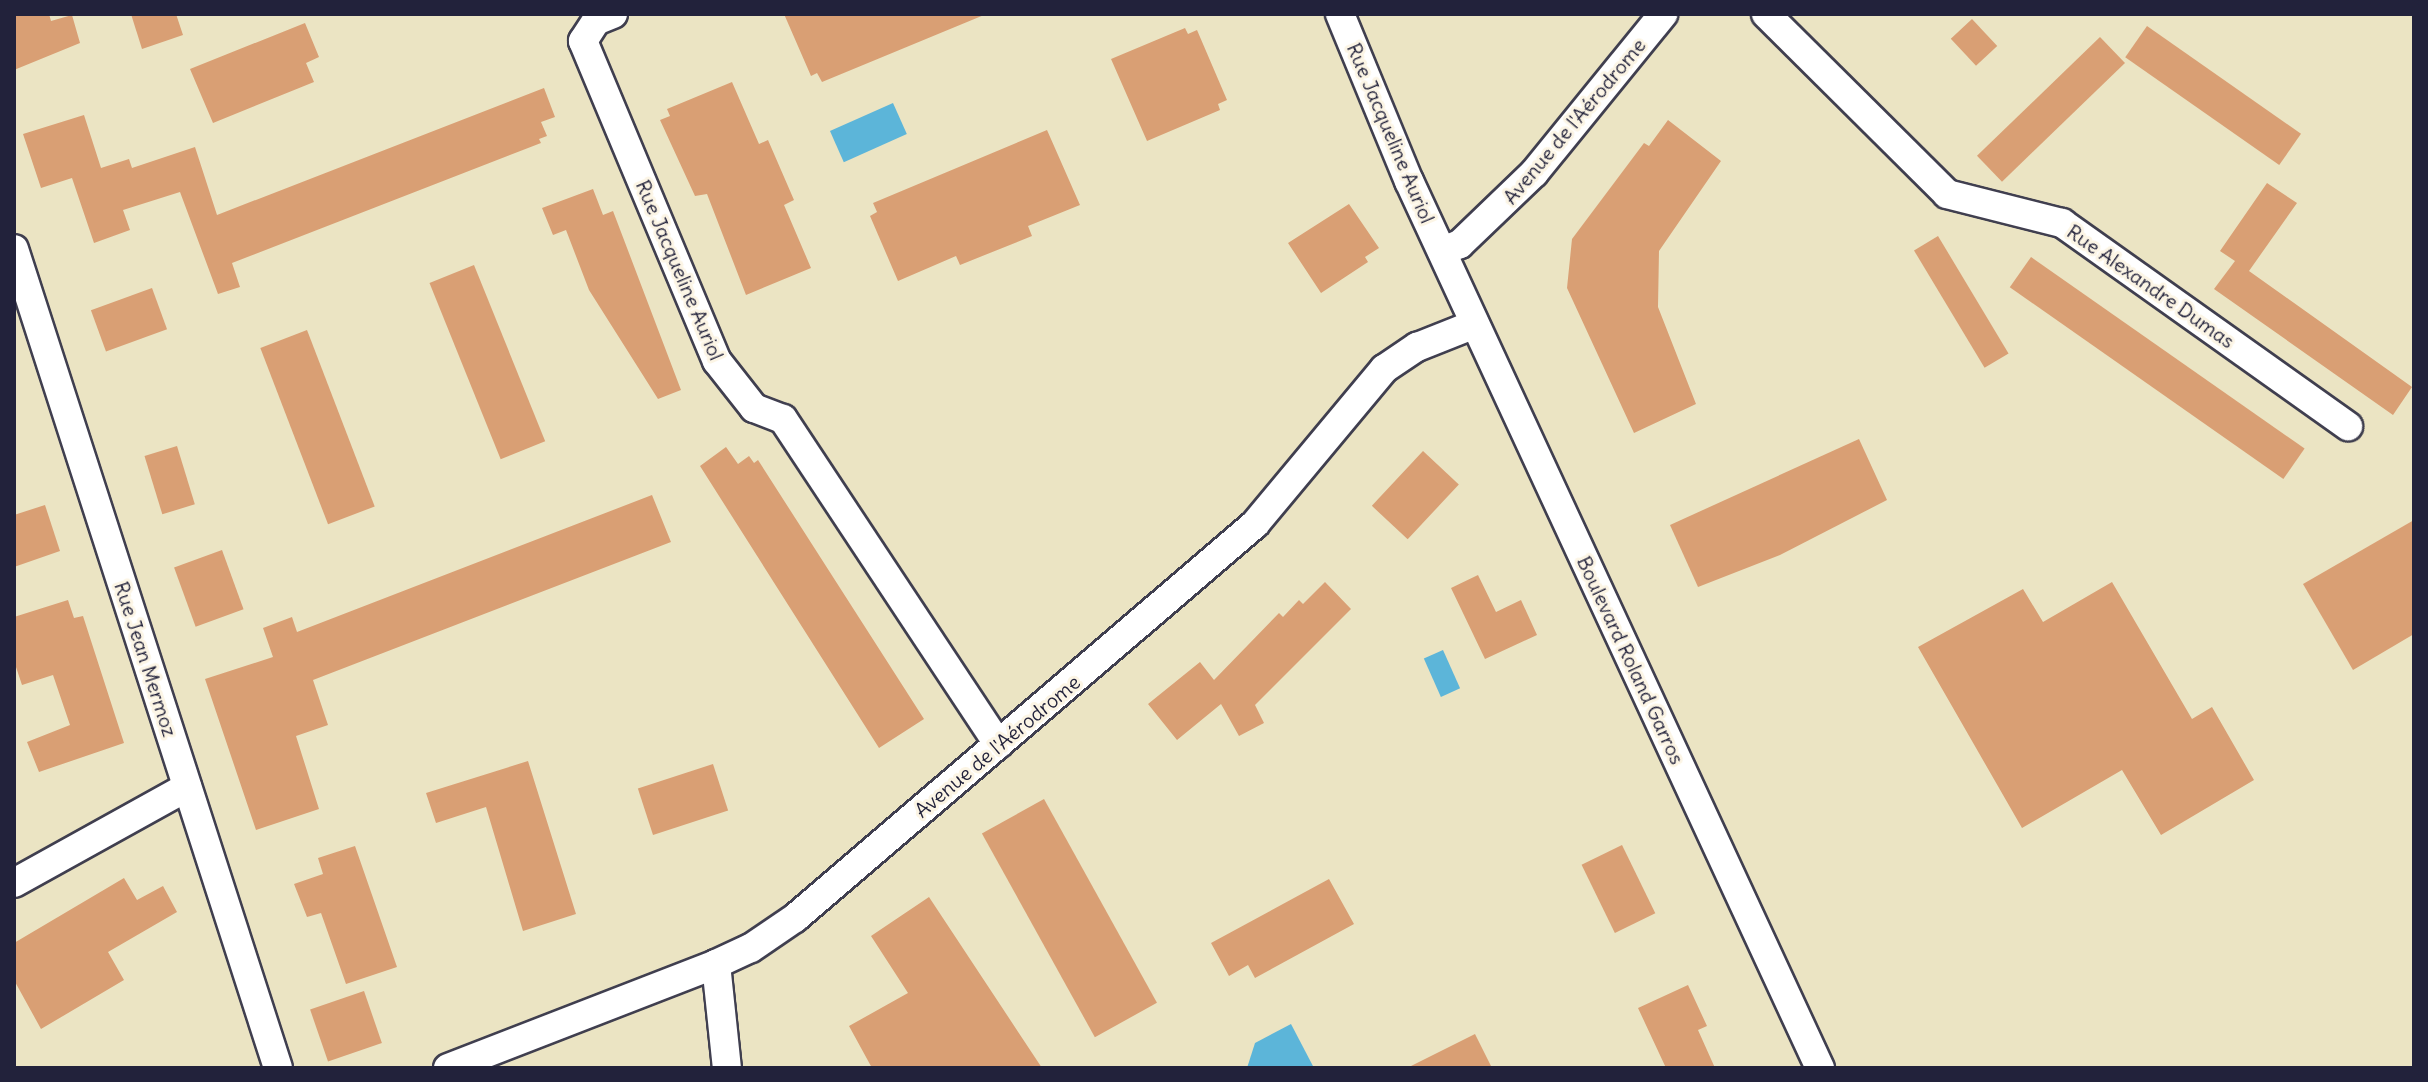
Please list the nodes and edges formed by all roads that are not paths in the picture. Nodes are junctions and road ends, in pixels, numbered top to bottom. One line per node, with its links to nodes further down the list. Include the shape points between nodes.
1 (613, 14): 9 (street, Rue Jacqueline Auriol, via 596,21 583,41 717,361 754,408 783,419)
2 (1340, 14): 6 (street, Rue Jacqueline Auriol)
3 (1663, 14): 6 (street, Avenue de l'Aérodrome, via 1534,173 1460,244)
4 (1766, 14): 8 (street, Rue Alexandre Dumas, via 1947,194 2062,223)
5 (14, 249): 10 (street, Rue Jean Mermoz)
6 (1442, 251): 7 (street, Boulevard Roland Garros)
7 (1475, 324): 9 (street, Avenue de l'Aérodrome, via 1417,347 1384,369 1255,524); 16 (street, Boulevard Roland Garros)
8 (2348, 426)
9 (998, 744): 12 (street, Avenue de l'Aérodrome, via 795,918)
10 (187, 787): 11 (street); 13 (street, Rue Jean Mermoz)
11 (14, 883)
12 (716, 964): 14 (street, Avenue de l'Aérodrome); 15 (street)
13 (278, 1068)
14 (448, 1068)
15 (727, 1068)
16 (1820, 1068)

